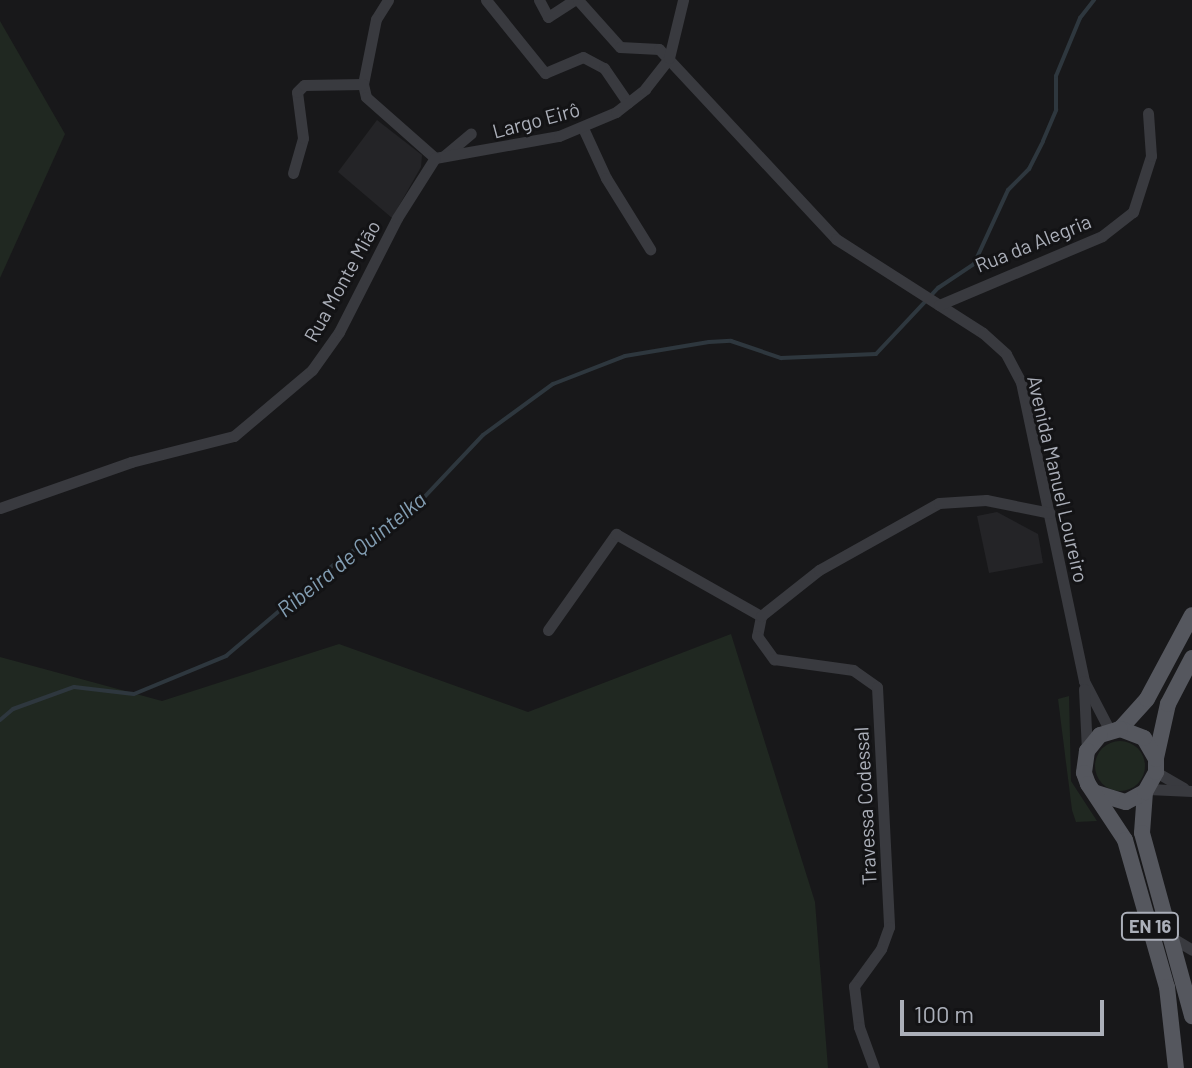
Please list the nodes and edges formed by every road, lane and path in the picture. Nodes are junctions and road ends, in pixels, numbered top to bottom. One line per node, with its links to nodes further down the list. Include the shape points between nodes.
1 (388, 0): 7 (street, via 376,19)
2 (486, 0): 8 (street, via 545,73 583,57 604,68)
3 (539, 0): 4 (street, via 548,17)
4 (576, 0): 6 (street, via 620,47 630,52 649,45)
5 (683, 0): 6 (street)
6 (669, 58): 8 (street, Largo Eirô); 15 (street, Avenida Manuel Loureiro, via 836,239)
7 (363, 84): 12 (street, via 378,113); 13 (street, via 304,85 297,92 303,138)
8 (628, 103): 10 (street, Largo Eirô)
9 (1148, 113): 15 (street, Rua da Alegria, via 1151,156 1133,212 1102,236)
10 (583, 128): 12 (street, Largo Eirô, via 484,153); 14 (street, via 606,178)
11 (471, 133): 12 (street, Rua Monte Mião)
12 (439, 158): 16 (street, Rua Monte Mião, via 397,218 339,332 312,370 234,436 131,462)
13 (293, 173)
14 (650, 249)
15 (939, 305): 17 (street, Avenida Manuel Loureiro, via 1006,354 1021,382)
16 (0, 508)
17 (1050, 513): 19 (street, via 986,500 939,503 819,570); 22 (street, Avenida Manuel Loureiro)
18 (1192, 615): 23 (main road, via 1147,699)
19 (761, 616): 20 (street, via 616,534); 33 (street, Travessa Codessal, via 757,636 774,659 853,670 877,687 889,927 881,949 854,986 859,1027)
20 (548, 630)
21 (1192, 658): 25 (main road, EN 16, via 1168,704)
22 (1084, 681): 23 (street, Avenida Manuel Loureiro); 24 (street, Avenida Manuel Loureiro)
23 (1115, 730): 24 (main road); 25 (main road, via 1144,738)
24 (1087, 751): 28 (main road, EN 16, via 1084,773)
25 (1156, 766): 26 (main road, EN 16); 27 (street)
26 (1147, 791): 27 (street); 28 (main road, via 1126,802); 29 (main road, EN 16, via 1142,833)
27 (1192, 791)
28 (1096, 793): 34 (main road, EN 16, via 1125,840 1167,987)
29 (1174, 939): 30 (street); 31 (main road, EN 16)
30 (1192, 950)
31 (1189, 982): 32 (main road, EN 16)
32 (1192, 1016)
33 (874, 1068)
34 (1176, 1068)

